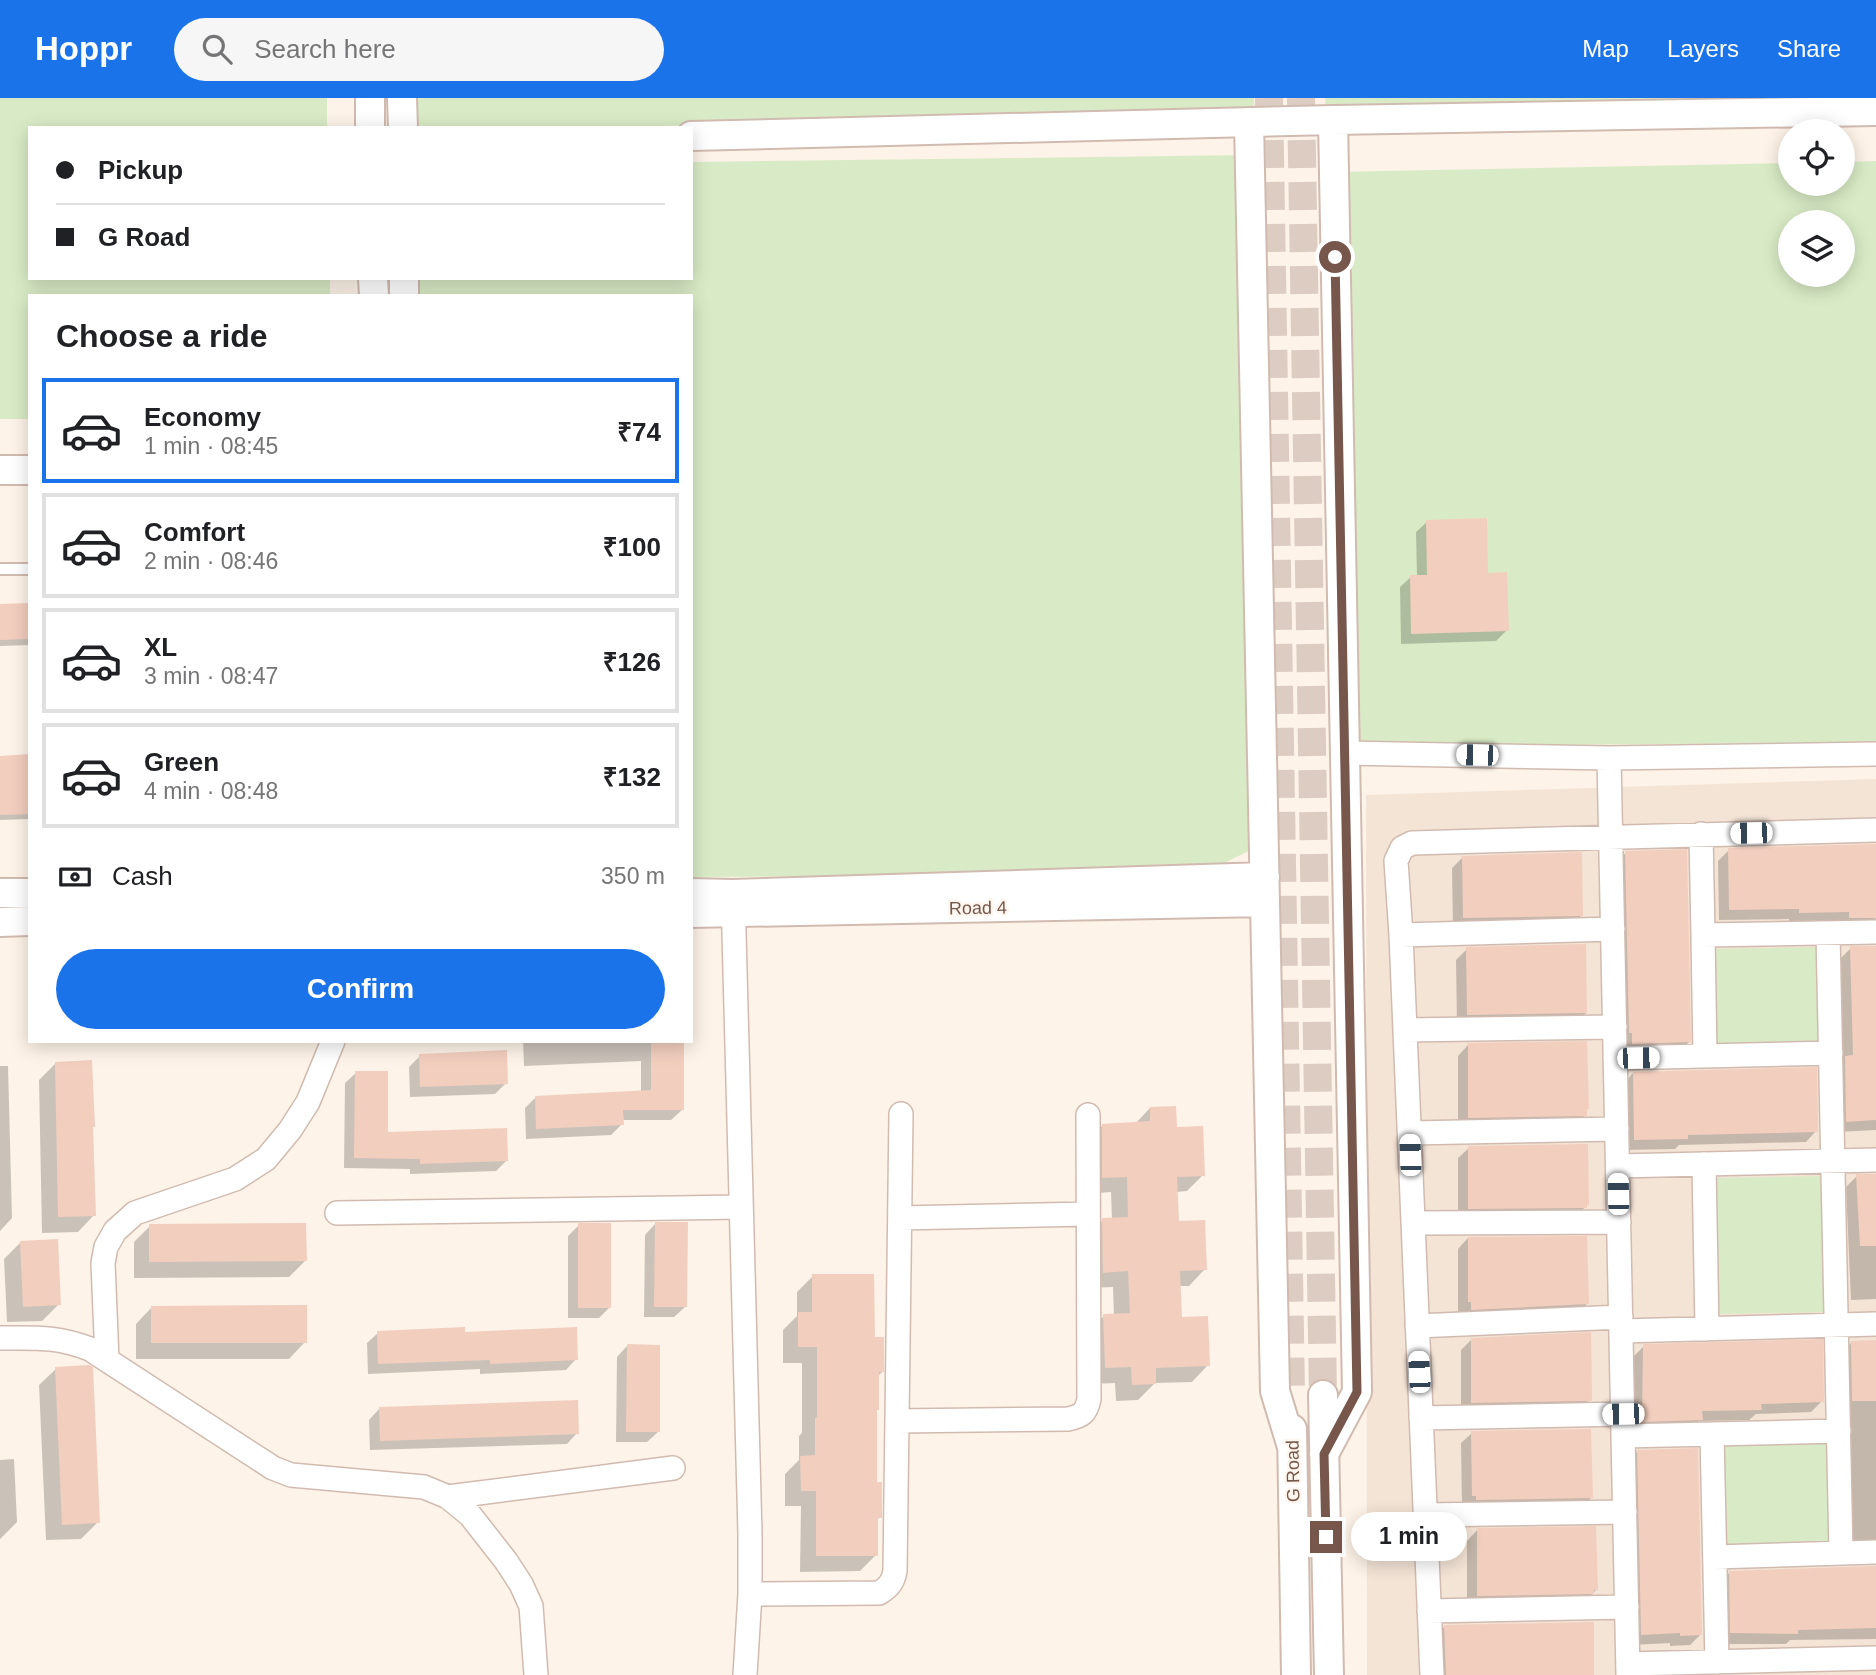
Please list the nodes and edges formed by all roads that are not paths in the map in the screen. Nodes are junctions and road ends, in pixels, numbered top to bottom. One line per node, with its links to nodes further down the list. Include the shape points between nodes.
1 (370, 98): 6 (street)
2 (402, 98): 7 (street)
3 (1876, 111): 4 (street)
4 (1333, 120): 5 (street); 13 (street)
5 (1249, 122): 8 (street); 19 (street)
6 (370, 126)
7 (402, 126)
8 (693, 136)
9 (0, 470): 10 (street)
10 (28, 470)
11 (0, 569): 12 (lane)
12 (28, 569)
13 (1345, 753): 15 (street); 67 (street, via 1357,1392)
14 (1876, 754): 15 (street)
15 (1609, 758): 18 (street)
16 (1876, 830): 17 (street)
17 (1701, 834): 18 (street); 31 (street)
18 (1611, 837): 27 (street); 30 (street, via 1412,843 1402,848 1396,861)
19 (1265, 890): 23 (street, Road 4); 66 (street, via 1275,1391)
20 (0, 893): 21 (street)
21 (28, 893)
22 (693, 893): 23 (street, Road 4)
23 (733, 903): 24 (street, Road 4); 46 (street)
24 (693, 913)
25 (28, 921): 26 (street)
26 (0, 922)
27 (1613, 929): 30 (street); 32 (street)
28 (1876, 932): 29 (street)
29 (1828, 933): 31 (street); 35 (street)
30 (1401, 935): 33 (street)
31 (1703, 935): 36 (street)
32 (1615, 1027): 33 (street); 37 (street)
33 (1405, 1030): 41 (street)
34 (332, 1043): 58 (street, via 308,1102 266,1159 235,1179 135,1213 115,1231 103,1263)
35 (1831, 1053): 36 (street); 43 (street)
36 (1705, 1056): 37 (street)
37 (1615, 1058): 40 (street)
38 (901, 1114): 49 (street)
39 (1087, 1115): 48 (street)
40 (1617, 1129): 41 (street); 45 (street)
41 (1410, 1133): 51 (street)
42 (1876, 1160): 43 (street)
43 (1833, 1161): 44 (street); 54 (street)
44 (1704, 1164): 45 (street); 56 (street)
45 (1618, 1166): 50 (street)
46 (741, 1207): 47 (street); 75 (street)
47 (337, 1213)
48 (1088, 1214): 49 (street); 62 (street, via 1086,1410 1068,1419)
49 (900, 1218): 62 (street)
50 (1619, 1222): 51 (street); 52 (street)
51 (1413, 1223): 55 (street)
52 (1621, 1324): 55 (street); 56 (street); 63 (street)
53 (1876, 1324): 54 (street)
54 (1837, 1325): 56 (street); 64 (street)
55 (1417, 1326): 61 (street)
56 (1707, 1329)
57 (0, 1338): 58 (street, via 69,1341)
58 (107, 1360): 69 (street, via 273,1468 291,1475 424,1487)
59 (1292, 1393): 66 (street, G Road)
60 (1323, 1395): 67 (street, G Road)
61 (1421, 1418): 63 (street); 71 (street)
62 (897, 1421): 75 (street, via 895,1571 888,1588 879,1593)
63 (1623, 1425): 65 (street); 70 (street)
64 (1839, 1431): 65 (street); 73 (street)
65 (1712, 1434): 74 (street)
66 (1292, 1447): 83 (street, G Road)
67 (1324, 1454): 84 (street, G Road)
68 (673, 1468): 69 (street)
69 (448, 1497): 81 (street, via 470,1515 521,1584 531,1606)
70 (1625, 1512): 71 (street); 76 (street)
71 (1425, 1515): 77 (street)
72 (1876, 1552): 73 (street)
73 (1842, 1553): 74 (street)
74 (1715, 1557): 79 (street)
75 (750, 1594): 82 (street)
76 (1627, 1607): 77 (street); 80 (street)
77 (1429, 1611): 85 (street)
78 (1876, 1658): 79 (street)
79 (1717, 1662): 80 (street)
80 (1628, 1670)
81 (536, 1675)
82 (745, 1675)
83 (1296, 1675)
84 (1329, 1675)
85 (1432, 1675)

